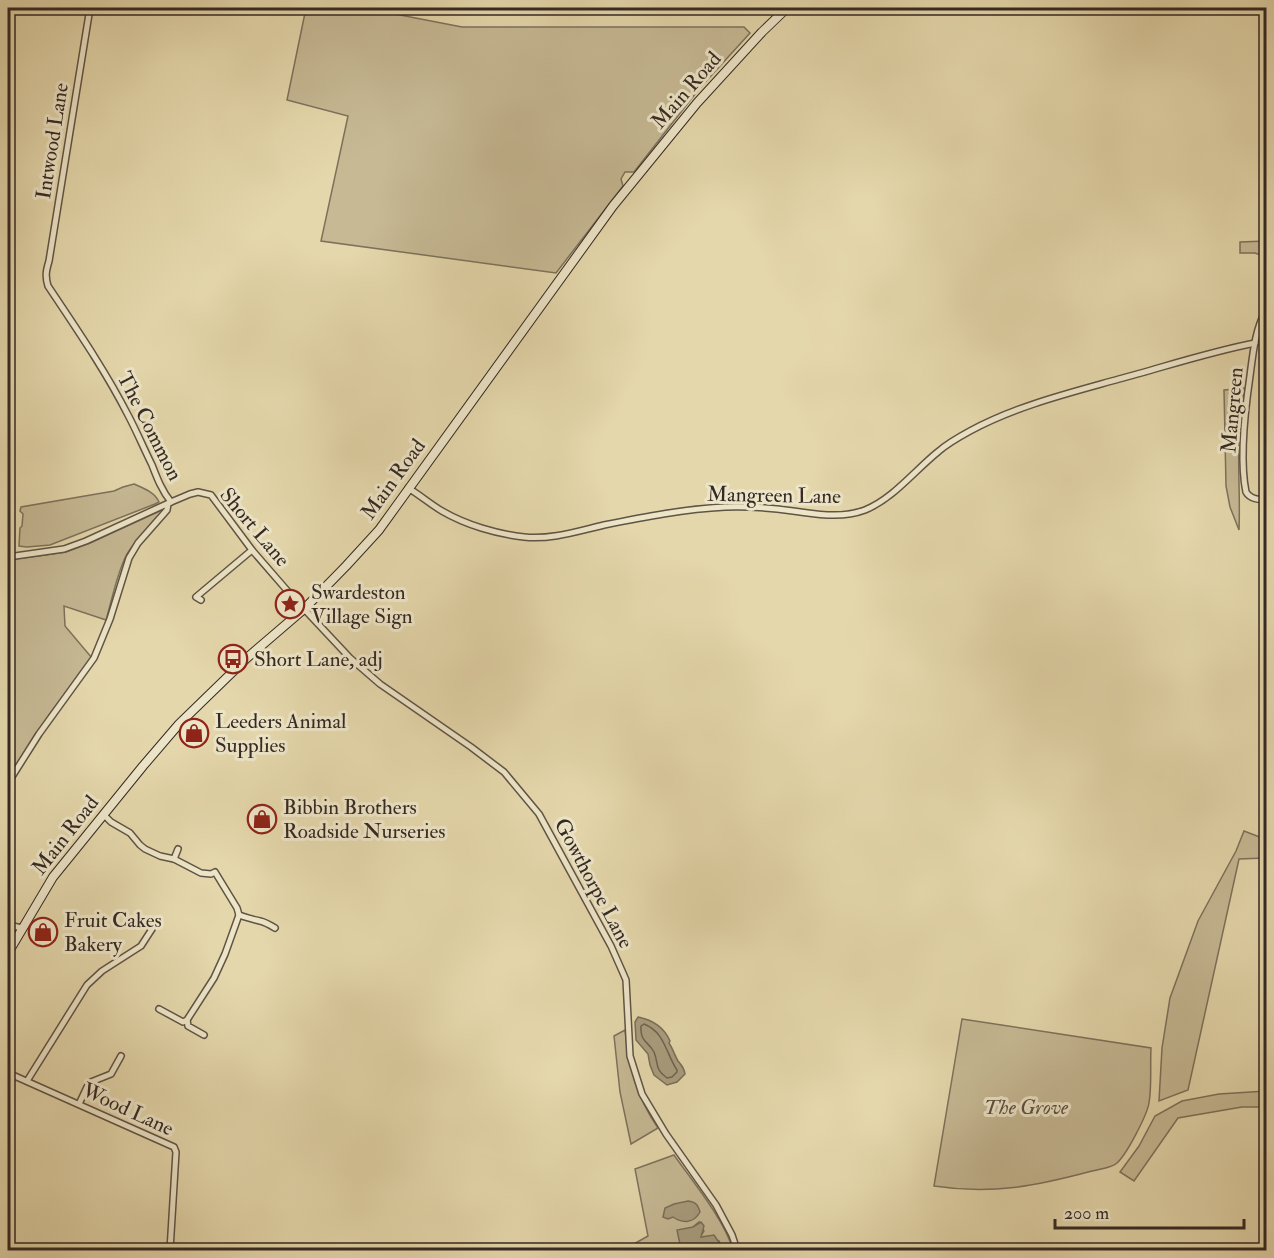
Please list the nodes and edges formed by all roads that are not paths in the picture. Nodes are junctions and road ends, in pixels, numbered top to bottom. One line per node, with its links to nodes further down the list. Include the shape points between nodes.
1 (90, 8): 3 (street, Intwood Lane)
2 (787, 8): 6 (main road, Main Road, via 697,103 613,206)
3 (46, 279): 8 (street, The Common, via 106,375)
4 (1266, 309): 5 (street, Mangreen)
5 (1255, 343): 6 (street, Mangreen Lane, via 1075,392 996,419 948,444 887,496 854,513 824,515 725,507 676,512 549,537 526,537 463,521); 7 (street, Mangreen, via 1245,409 1244,474 1248,495)
6 (408, 488): 12 (main road, Main Road, via 380,530)
7 (1266, 499)
8 (169, 503): 9 (street, Short Lane, via 198,492 211,495); 10 (street, The Common, via 64,549); 13 (street, via 129,558 94,658)
9 (252, 550): 11 (street, via 199,598); 12 (street, Short Lane)
10 (8, 557)
11 (189, 596)
12 (303, 609): 14 (main road, Main Road, via 190,712); 33 (street, Gowthorpe Lane, via 365,672 504,772 539,814 626,980 630,1056 642,1094 716,1205)
13 (8, 783)
14 (103, 814): 16 (street, via 140,845); 20 (main road, Main Road, via 53,877)
15 (178, 849): 16 (street)
16 (174, 859): 17 (street, via 201,873 215,872)
17 (239, 915): 21 (street); 26 (street, via 214,978)
18 (144, 923): 22 (street)
19 (8, 925): 20 (street)
20 (22, 928): 24 (main road, Main Road)
21 (275, 928)
22 (152, 929): 23 (street); 30 (street, via 141,946 87,985)
23 (159, 935)
24 (8, 953)
25 (159, 1009): 26 (street, via 183,1022)
26 (187, 1020): 27 (street, via 188,1026)
27 (204, 1035)
28 (121, 1056): 31 (street, via 111,1074 91,1082)
29 (8, 1073): 30 (street, Wood Lane)
30 (27, 1081): 31 (street, Wood Lane)
31 (79, 1104): 32 (street, Wood Lane, via 174,1147)
32 (170, 1251)
33 (737, 1251)

